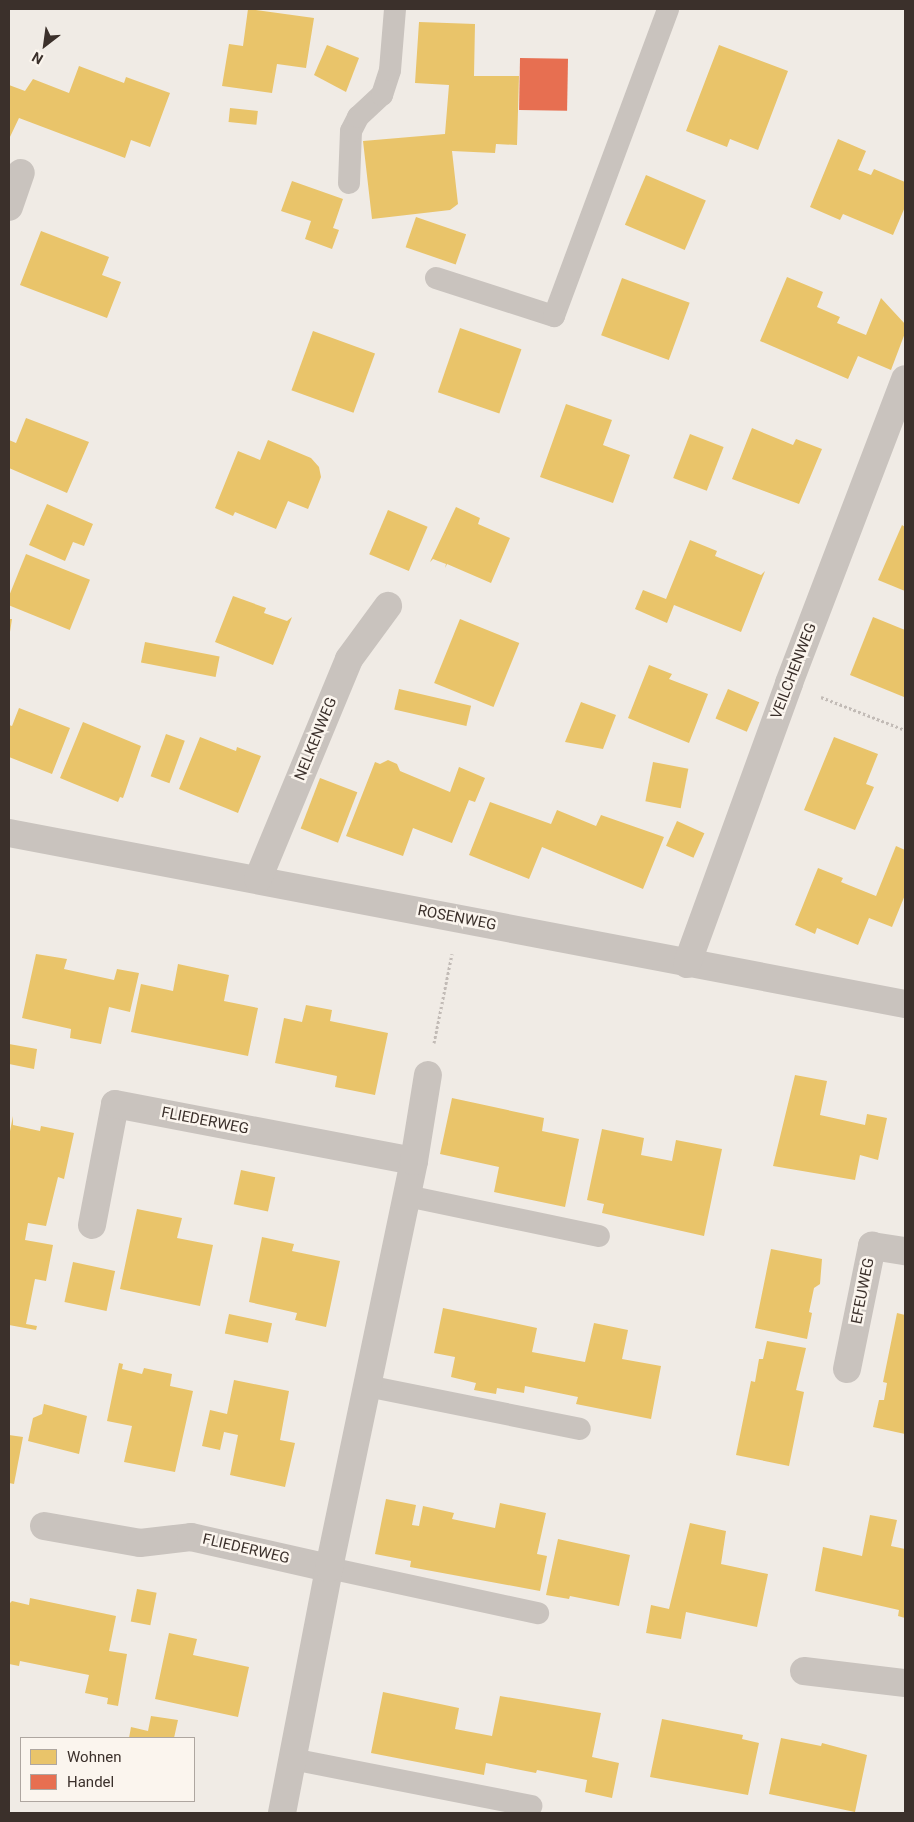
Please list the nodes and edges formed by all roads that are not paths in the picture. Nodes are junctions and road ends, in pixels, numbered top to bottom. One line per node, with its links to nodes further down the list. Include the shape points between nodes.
1 (395, 9): 4 (lane, via 390,70 382,95 358,117 351,132)
2 (668, 9): 6 (lane, via 554,316)
3 (22, 173): 5 (street)
4 (349, 183)
5 (9, 207)
6 (436, 278)
7 (905, 379): 11 (street, VEILCHENWEG, via 788,683)
8 (388, 606): 10 (street, NELKENWEG, via 349,659)
9 (9, 833): 10 (street, ROSENWEG)
10 (258, 879): 11 (street, ROSENWEG)
11 (687, 964): 12 (street, ROSENWEG)
12 (905, 1004)
13 (428, 1075): 14 (street)
14 (414, 1161): 15 (street); 16 (street, FLIEDERWEG, via 116,1104)
15 (407, 1196): 17 (lane); 20 (street)
16 (92, 1225)
17 (599, 1236)
18 (905, 1251): 19 (street, EFEUWEG, via 872,1246)
19 (847, 1369)
20 (367, 1386): 21 (lane); 23 (street)
21 (580, 1429)
22 (44, 1526): 23 (street, FLIEDERWEG, via 140,1544 191,1537)
23 (329, 1568): 24 (lane, FLIEDERWEG); 27 (street)
24 (538, 1612)
25 (804, 1671): 26 (street)
26 (905, 1683)
27 (292, 1759): 28 (lane); 29 (street)
28 (531, 1806)
29 (282, 1813)

